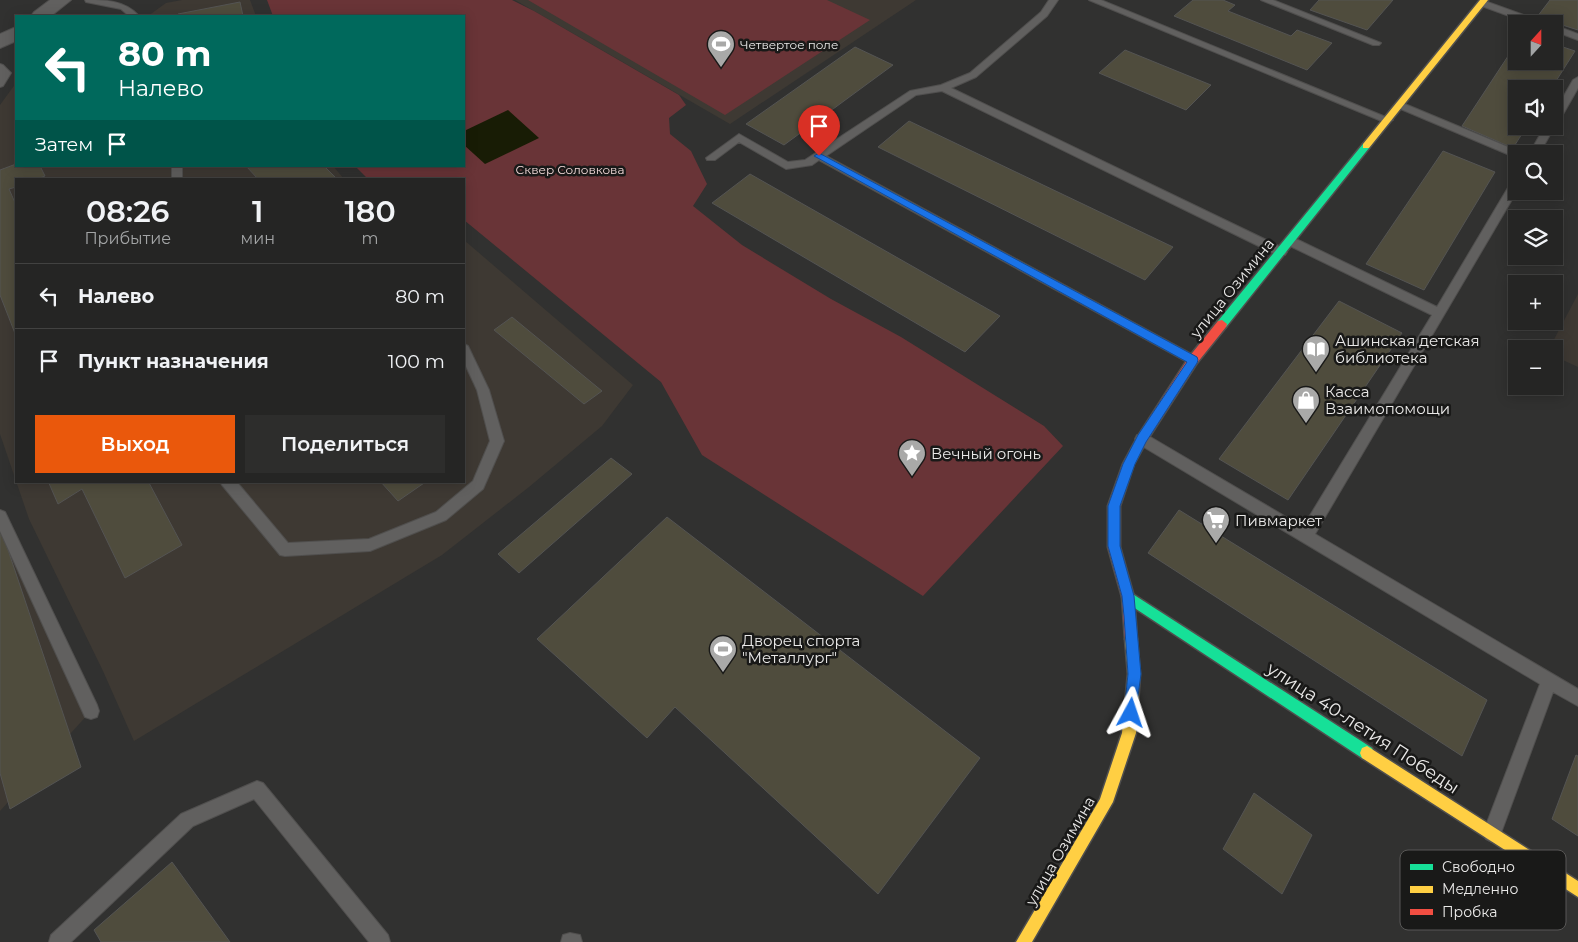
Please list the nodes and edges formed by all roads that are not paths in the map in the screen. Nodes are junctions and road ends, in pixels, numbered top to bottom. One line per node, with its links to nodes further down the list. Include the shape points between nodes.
1 (62, 0): 7 (street)
2 (89, 0): 8 (lane, via 124,7)
3 (1054, 0): 18 (lane, via 1044,14 973,75)
4 (1093, 0): 21 (lane)
5 (1264, 0): 14 (lane)
6 (1483, 1): 9 (lane); 19 (street, улица Озимина)
7 (41, 15)
8 (133, 15)
9 (1518, 15)
10 (1563, 31): 12 (lane)
11 (15, 34): 13 (street)
12 (1578, 37)
13 (0, 42)
14 (1376, 43)
15 (0, 67): 17 (lane, via 6,73)
16 (1578, 80): 20 (lane)
17 (0, 84)
18 (943, 88): 23 (lane, via 913,93); 27 (lane)
19 (1400, 105): 21 (street, улица Озимина); 22 (lane)
20 (1563, 106)
21 (1388, 120): 26 (street, улица Озимина)
22 (1508, 151)
23 (819, 156): 24 (lane, via 808,163 786,166 740,137); 30 (lane)
24 (711, 158)
25 (1508, 197): 28 (lane)
26 (1290, 241): 27 (street, улица Озимина); 28 (lane)
27 (1281, 252): 30 (street, улица Озимина)
28 (1439, 313): 34 (lane)
29 (465, 352): 32 (lane, via 483,390 497,441 478,485 441,516 370,545 285,550)
30 (1193, 360): 31 (street, улица Озимина)
31 (1142, 439): 34 (lane); 35 (street, улица Озимина, via 1114,506 1114,546)
32 (229, 483)
33 (0, 516): 38 (lane)
34 (1306, 536): 36 (lane)
35 (1128, 596): 39 (street, улица 40-летия Победы); 45 (street, улица Озимина, via 1134,674 1129,733 1106,802)
36 (1549, 681): 37 (lane); 39 (lane)
37 (1578, 698)
38 (91, 711)
39 (1492, 833): 40 (street, улица 40-летия Победы)
40 (1518, 850)
41 (1566, 882): 42 (street, улица 40-летия Победы)
42 (1578, 890)
43 (58, 942): 44 (lane, via 187,820 257,789)
44 (381, 942)
45 (1024, 942)

